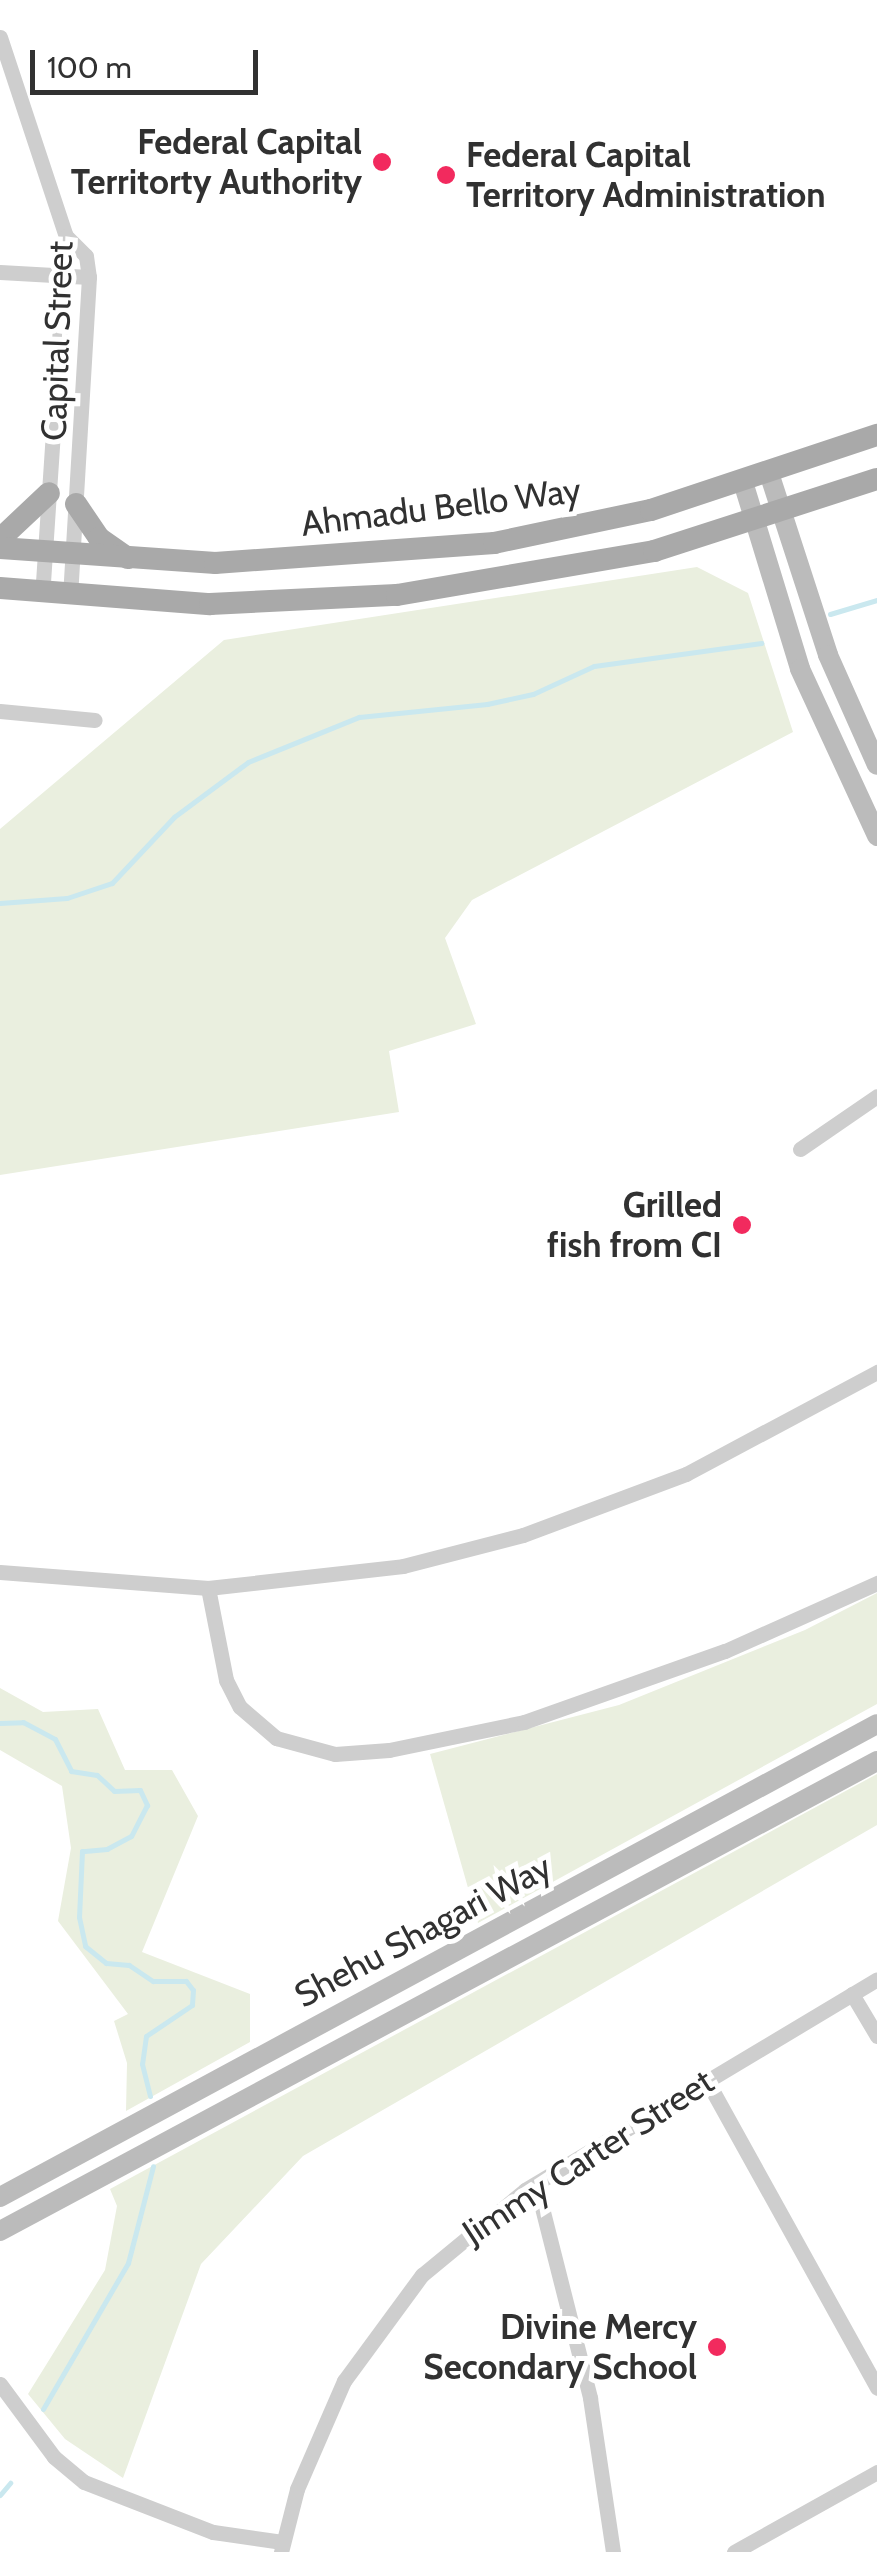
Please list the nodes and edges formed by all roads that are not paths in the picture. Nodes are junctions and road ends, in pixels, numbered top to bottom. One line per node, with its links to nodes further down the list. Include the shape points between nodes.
1 (0, 38): 2 (street, Capital Street)
2 (66, 236): 3 (street); 4 (street, Capital Street)
3 (86, 256): 4 (street); 7 (street)
4 (62, 260): 6 (street); 8 (street, Capital Street)
5 (0, 272): 6 (street)
6 (38, 273): 8 (street)
7 (89, 277): 8 (street); 14 (street)
8 (62, 280): 13 (street, Capital Street)
9 (877, 434): 10 (main road, Ahmadu Bello Way)
10 (769, 473): 12 (main road, Ahmadu Bello Way); 15 (main road)
11 (877, 479): 15 (main road)
12 (743, 482): 16 (main road); 21 (main road, Ahmadu Bello Way, via 651,510 494,543 284,562)
13 (49, 493): 17 (main road); 19 (street, Capital Street)
14 (76, 504): 20 (street); 21 (main road, via 100,538)
15 (782, 514): 16 (main road); 27 (main road, via 828,655)
16 (755, 522): 24 (main road, via 563,571 397,595 210,604); 28 (main road, via 800,669)
17 (0, 539)
18 (0, 548): 19 (main road, Ahmadu Bello Way)
19 (45, 554): 20 (main road, Ahmadu Bello Way); 23 (street, Capital Street)
20 (73, 556): 21 (main road, Ahmadu Bello Way); 24 (street)
21 (131, 560)
22 (0, 588): 23 (main road)
23 (42, 593): 24 (main road)
24 (70, 595)
25 (0, 711): 26 (street)
26 (95, 720)
27 (877, 765)
28 (877, 836)
29 (877, 1096): 30 (street)
30 (800, 1148)
31 (877, 1372): 34 (street, via 686,1474 522,1535 402,1566)
32 (0, 1572): 34 (street)
33 (877, 1582): 34 (street, via 726,1651 524,1722 335,1754 276,1738 240,1708 226,1680)
34 (208, 1588)
35 (877, 1724): 42 (main road, Shehu Shagari Way)
36 (877, 1762): 43 (main road, Shehu Shagari Way)
37 (877, 1979): 38 (street, Jimmy Carter Street)
38 (852, 1994): 39 (street); 40 (street, Jimmy Carter Street)
39 (877, 2036)
40 (706, 2079): 41 (street, Jimmy Carter Street); 45 (street)
41 (536, 2184): 47 (street, Jimmy Carter Street, via 458,2241 381,2324 316,2438); 48 (street, via 590,2398)
42 (0, 2197)
43 (0, 2230)
44 (0, 2384): 47 (street, via 54,2457 84,2482 213,2532)
45 (877, 2388)
46 (877, 2472): 49 (street)
47 (282, 2547)
48 (613, 2552)
49 (734, 2552)

